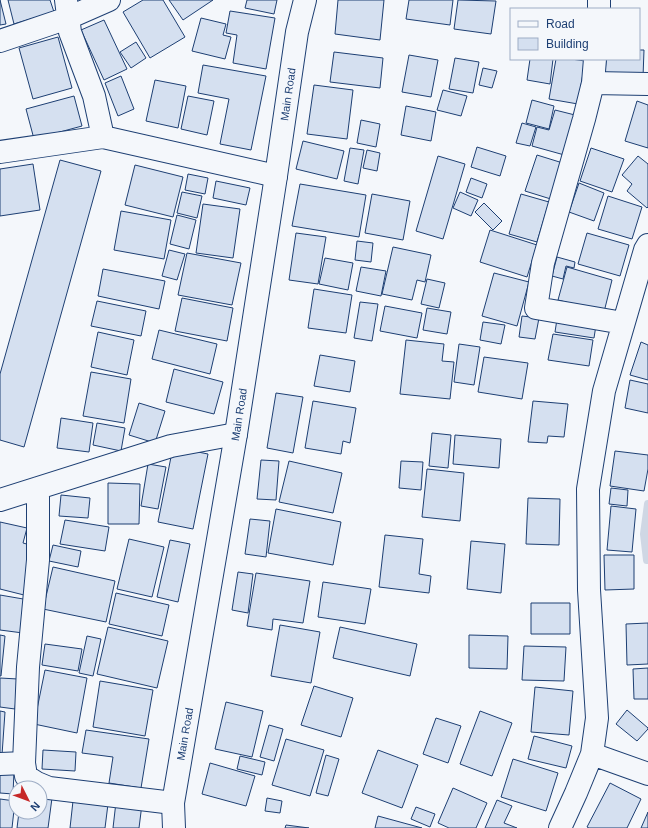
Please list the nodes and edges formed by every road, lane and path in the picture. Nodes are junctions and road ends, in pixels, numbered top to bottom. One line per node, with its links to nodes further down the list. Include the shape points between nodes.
1 (109, 0): 3 (street)
2 (305, 0): 10 (street, Main Road, via 297,32)
3 (67, 9): 4 (street); 8 (street, via 70,32 94,96)
4 (0, 41)
5 (595, 60): 6 (street)
6 (593, 83): 7 (street); 12 (street, via 543,263 536,308)
7 (648, 84)
8 (102, 137): 9 (street); 10 (street)
9 (0, 152)
10 (276, 176): 13 (street, Main Road)
11 (648, 245): 12 (street)
12 (623, 324): 16 (street, via 604,391 588,489 589,590 597,718)
13 (236, 434): 14 (street, via 171,446); 20 (street, Main Road)
14 (38, 488): 15 (street); 17 (street, via 38,560 28,667)
15 (0, 500)
16 (592, 754): 19 (street); 22 (street)
17 (24, 763): 18 (street); 20 (street, via 26,776 49,788)
18 (0, 764)
19 (648, 774)
20 (173, 803): 21 (street, Main Road)
21 (174, 828)
22 (560, 828)

